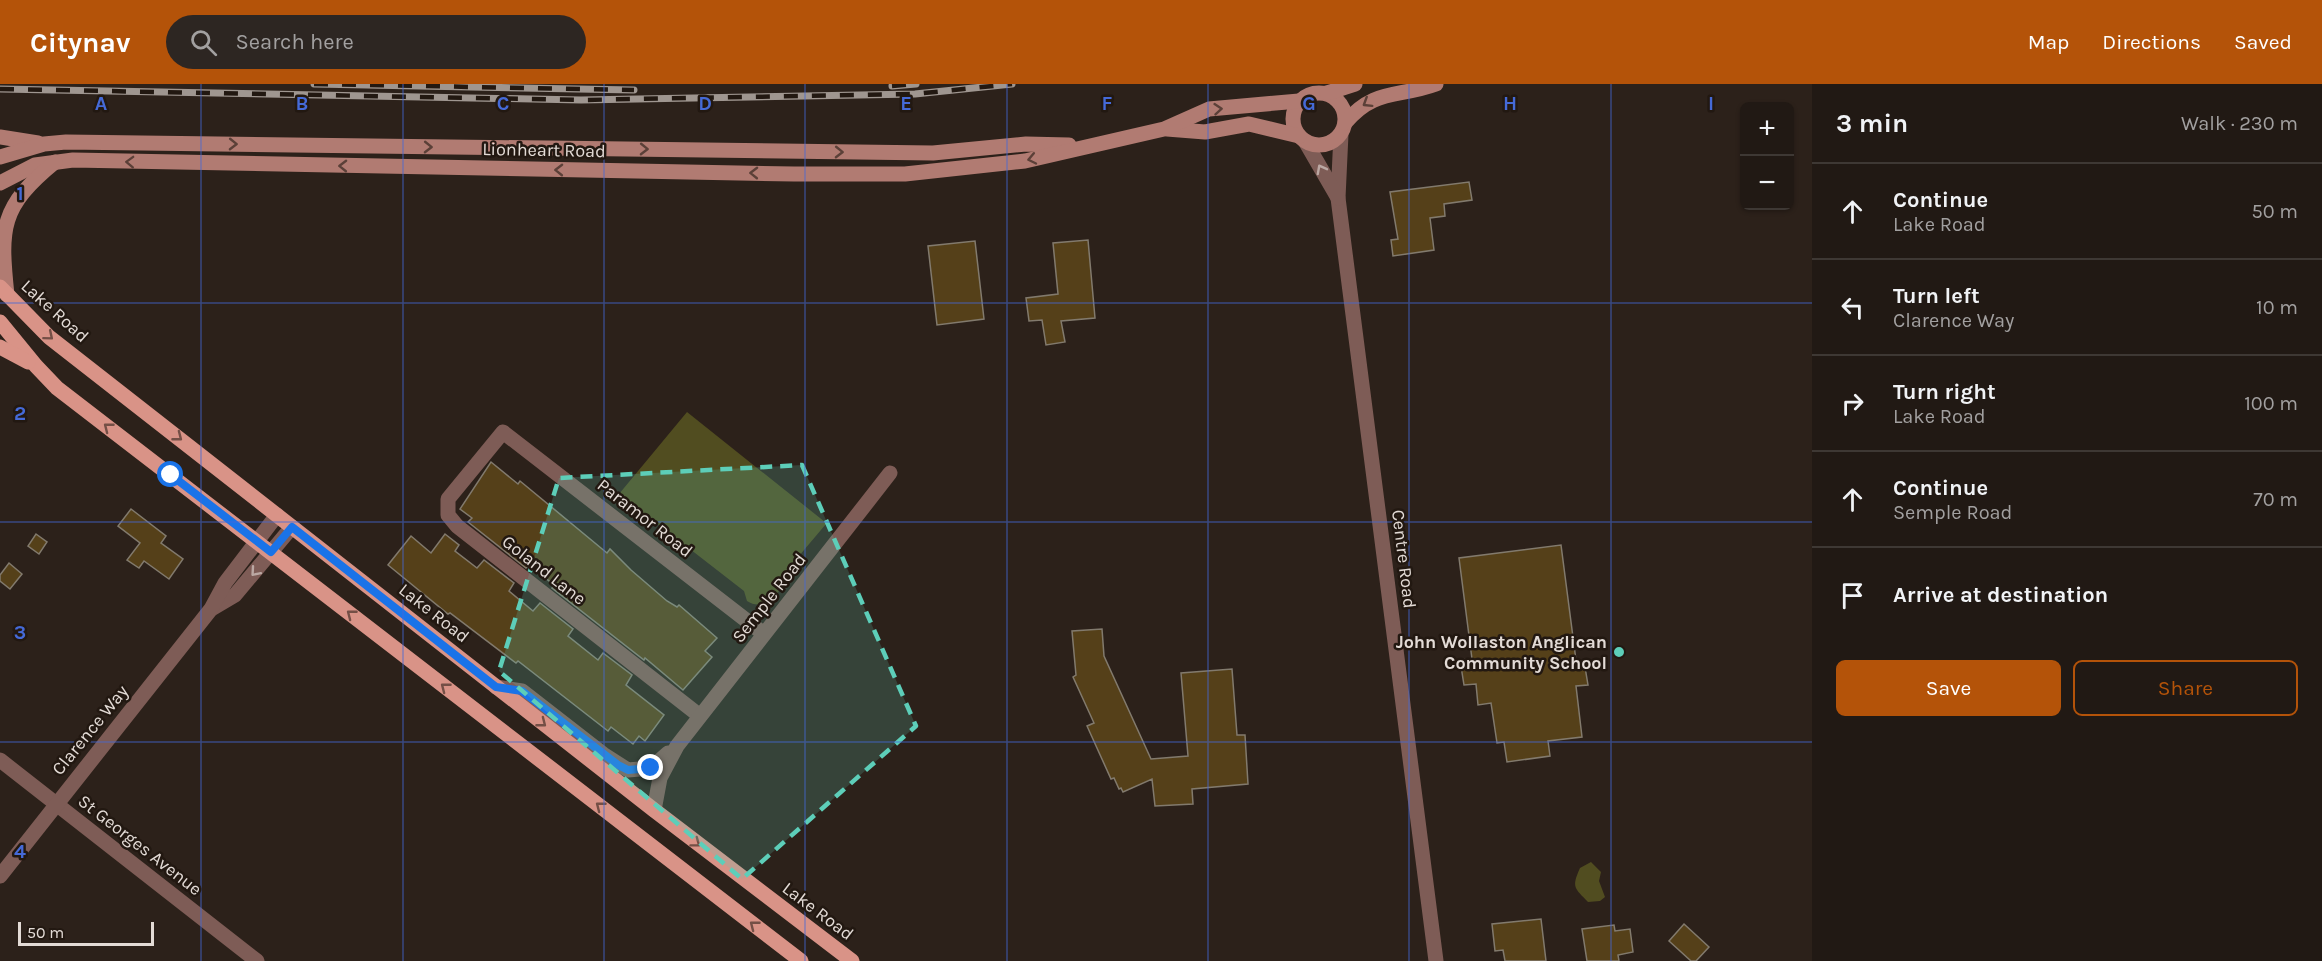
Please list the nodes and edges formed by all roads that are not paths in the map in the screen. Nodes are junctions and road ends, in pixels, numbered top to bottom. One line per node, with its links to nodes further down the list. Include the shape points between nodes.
1 (1355, 84): 3 (main road)
2 (1436, 84): 5 (main road, one-way to 5, via 1415,92 1377,97 1363,104)
3 (1327, 93): 4 (main road, via 1312,93); 5 (main road, via 1340,102)
4 (1299, 101): 6 (main road, Lionheart Road, one-way to 4, via 1209,109); 8 (main road, via 1293,115 1295,130)
5 (1343, 128): 8 (main road, via 1335,140 1320,146); 14 (street, Centre Road)
6 (1164, 129): 8 (main road, Lionheart Road, via 1205,132 1249,124); 10 (main road, Lionheart Road)
7 (0, 137): 9 (main road)
8 (1302, 138): 14 (street, Centre Road, one-way to 8)
9 (44, 144): 10 (main road, Lionheart Road, one-way to 10, via 933,153 1026,144); 11 (main road, Lionheart Road)
10 (1089, 146): 12 (main road, Lionheart Road, one-way to 12, via 1025,162 905,174)
11 (0, 157)
12 (57, 161): 13 (main road, Lionheart Road, via 35,165); 15 (main road, via 33,181 7,216 1,251)
13 (0, 183)
14 (1338, 198): 37 (street, Centre Road)
15 (4, 291): 21 (main road, Lake Road, one-way to 21, via 49,337)
16 (0, 322): 18 (main road)
17 (0, 347): 18 (main road)
18 (36, 366): 23 (main road, one-way to 18, via 57,388)
19 (503, 432): 26 (street, Paramor Road); 28 (street, Goland Lane, via 448,499 446,509 451,521)
20 (891, 473): 26 (street, Semple Road)
21 (277, 515): 22 (main road, Lake Road); 23 (street, Clarence Way)
22 (292, 527): 24 (street, Clarence Way); 27 (main road, Lake Road)
23 (257, 541): 24 (main road); 25 (street, Clarence Way)
24 (271, 552): 25 (street, Clarence Way, one-way to 25, via 235,595); 35 (main road, one-way to 24)
25 (211, 609): 31 (street, Clarence Way)
26 (764, 634): 28 (street, Semple Road)
27 (496, 687): 29 (street, Semple Road, via 522,691 628,770 651,768); 32 (main road, Lake Road, one-way to 32)
28 (700, 716): 29 (street, Semple Road)
29 (677, 746): 32 (street, Semple Road, via 660,778)
30 (0, 760): 31 (street, St Georges Avenue)
31 (56, 804): 33 (street, Clarence Way); 34 (street, St Georges Avenue)
32 (654, 810): 36 (main road, Lake Road, one-way to 36)
33 (0, 876)
34 (257, 961)
35 (801, 961)
36 (852, 961)
37 (1436, 961)

